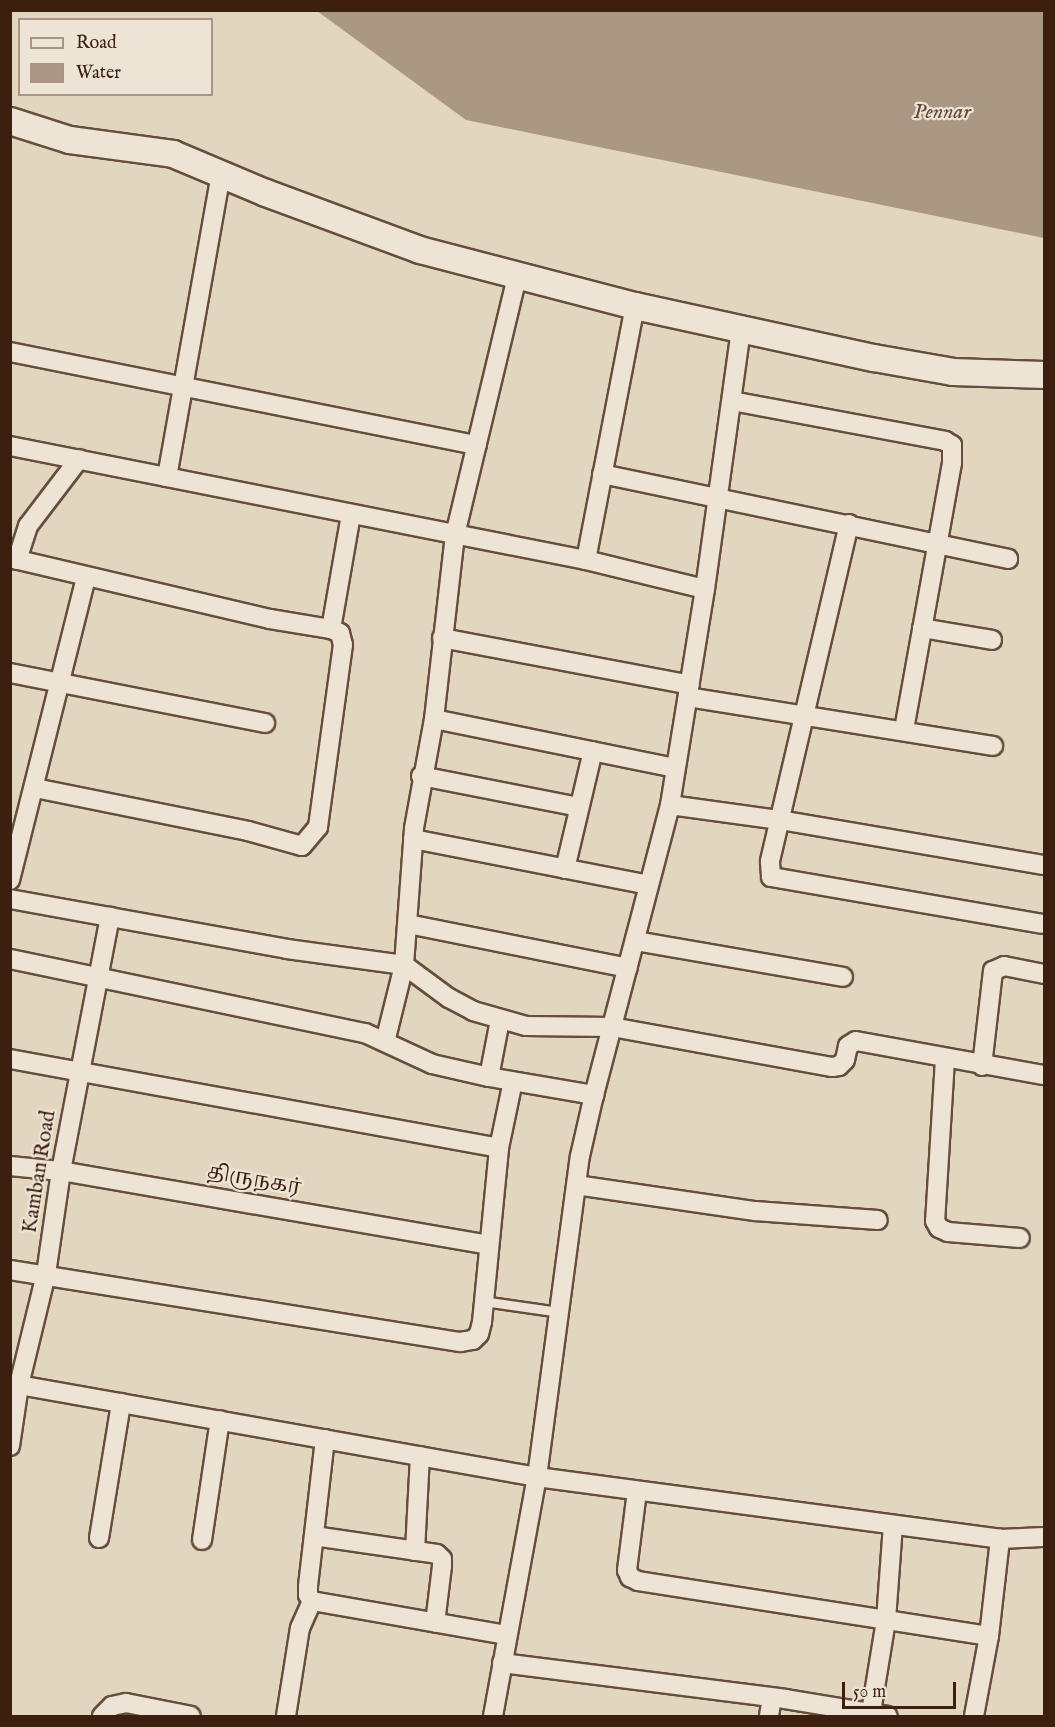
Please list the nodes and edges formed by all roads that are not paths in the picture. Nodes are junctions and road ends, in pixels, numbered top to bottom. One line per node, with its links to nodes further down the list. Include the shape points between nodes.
1 (10, 121): 2 (main road, via 70,140 173,154)
2 (221, 174): 3 (main road, via 420,250); 8 (street)
3 (517, 276): 4 (main road); 10 (street)
4 (635, 306): 5 (main road); 13 (street)
5 (741, 331): 7 (main road, via 953,372); 9 (street)
6 (10, 352): 8 (street)
7 (1044, 375)
8 (184, 385): 10 (street); 14 (street)
9 (732, 401): 15 (street); 19 (street, via 952,445)
10 (477, 445): 18 (street)
11 (10, 446): 12 (street)
12 (80, 459): 14 (street); 20 (street, via 28,526)
13 (602, 474): 15 (street); 22 (street)
14 (167, 477): 16 (street)
15 (718, 497): 17 (street); 24 (street)
16 (351, 514): 18 (street); 26 (street)
17 (849, 524): 19 (street); 32 (street)
18 (455, 536): 22 (street); 27 (street)
19 (936, 543): 21 (street); 25 (street)
20 (14, 559): 23 (street)
21 (1008, 559)
22 (586, 560): 24 (street)
23 (86, 577): 26 (street); 30 (street)
24 (705, 589): 31 (street)
25 (922, 628): 28 (street); 35 (street)
26 (331, 629): 40 (street, via 340,633 344,645 318,827 302,846 248,831)
27 (442, 638): 31 (street); 33 (street)
28 (992, 640)
29 (10, 672): 30 (street)
30 (58, 682): 34 (street); 40 (street)
31 (689, 691): 32 (street); 38 (street)
32 (805, 716): 35 (street); 43 (street)
33 (434, 719): 37 (street); 39 (street)
34 (265, 723)
35 (904, 731): 36 (street)
36 (993, 746)
37 (593, 751): 38 (street); 42 (street)
38 (675, 768): 41 (street)
39 (421, 776): 42 (street); 44 (street)
40 (35, 788): 47 (street)
41 (670, 805): 43 (street); 48 (street)
42 (579, 807): 46 (street)
43 (780, 820): 45 (street); 52 (street, via 770,862 771,877)
44 (413, 839): 46 (street); 51 (street)
45 (1044, 865)
46 (565, 869): 48 (street)
47 (10, 880)
48 (649, 885): 53 (street)
49 (10, 899): 50 (street)
50 (110, 917): 55 (street, via 287,949); 58 (street, Kamban Road)
51 (408, 924): 55 (street); 56 (street)
52 (1042, 924)
53 (635, 941): 56 (street); 59 (street)
54 (10, 959): 58 (street)
55 (404, 965): 60 (street, via 449,998); 62 (street)
56 (628, 968): 61 (street)
57 (1044, 974): 65 (street, via 1004,966 993,971)
58 (101, 976): 62 (street, via 365,1033); 66 (street, Kamban Road)
59 (843, 977)
60 (500, 1020): 61 (street, via 526,1026); 68 (street)
61 (612, 1027): 64 (street, via 832,1067 840,1066 848,1046 856,1041); 70 (street)
62 (385, 1042): 68 (street, via 432,1064)
63 (10, 1059): 66 (street)
64 (945, 1059): 65 (street); 76 (street, via 935,1221 948,1232)
65 (982, 1066): 67 (street)
66 (81, 1070): 71 (street); 73 (street, Kamban Road)
67 (1044, 1075)
68 (489, 1077): 69 (street)
69 (513, 1081): 70 (street); 71 (street)
70 (594, 1095): 74 (street)
71 (499, 1148): 77 (street)
72 (10, 1166): 73 (street, திருநகர்)
73 (61, 1171): 77 (street, திருநகர்); 79 (street, Kamban Road)
74 (576, 1185): 75 (street, via 755,1211); 81 (street)
75 (878, 1220)
76 (1020, 1238)
77 (489, 1245): 80 (street)
78 (10, 1270): 79 (street)
79 (46, 1274): 80 (street, via 460,1342 479,1334); 82 (street, Kamban Road)
80 (483, 1301): 81 (lane)
81 (559, 1312): 88 (street)
82 (20, 1385): 83 (street); 86 (street, Kamban Road)
83 (121, 1403): 84 (street); 93 (street)
84 (220, 1420): 85 (street); 95 (street)
85 (325, 1439): 87 (street); 91 (street)
86 (10, 1446)
87 (420, 1456): 88 (street); 96 (street)
88 (537, 1477): 89 (street); 100 (street)
89 (637, 1491): 90 (street); 98 (street, via 627,1561 630,1577)
90 (893, 1525): 94 (street); 98 (street)
91 (314, 1536): 96 (street); 97 (street, via 308,1587)
92 (1044, 1537): 94 (street)
93 (99, 1538)
94 (1000, 1539): 101 (street)
95 (202, 1540)
96 (415, 1551): 99 (street, via 437,1554 442,1559)
97 (312, 1601): 99 (street); 107 (street, via 300,1628)
98 (886, 1620): 101 (street); 104 (street)
99 (435, 1623): 100 (street)
100 (507, 1635): 102 (street)
101 (989, 1636): 110 (street)
102 (502, 1663): 103 (street); 108 (street)
103 (772, 1698): 104 (street); 109 (street)
104 (879, 1714)
105 (102, 1716): 106 (street, via 112,1706 126,1703)
106 (191, 1716)
107 (286, 1716)
108 (493, 1716)
109 (769, 1716)
110 (974, 1716)

